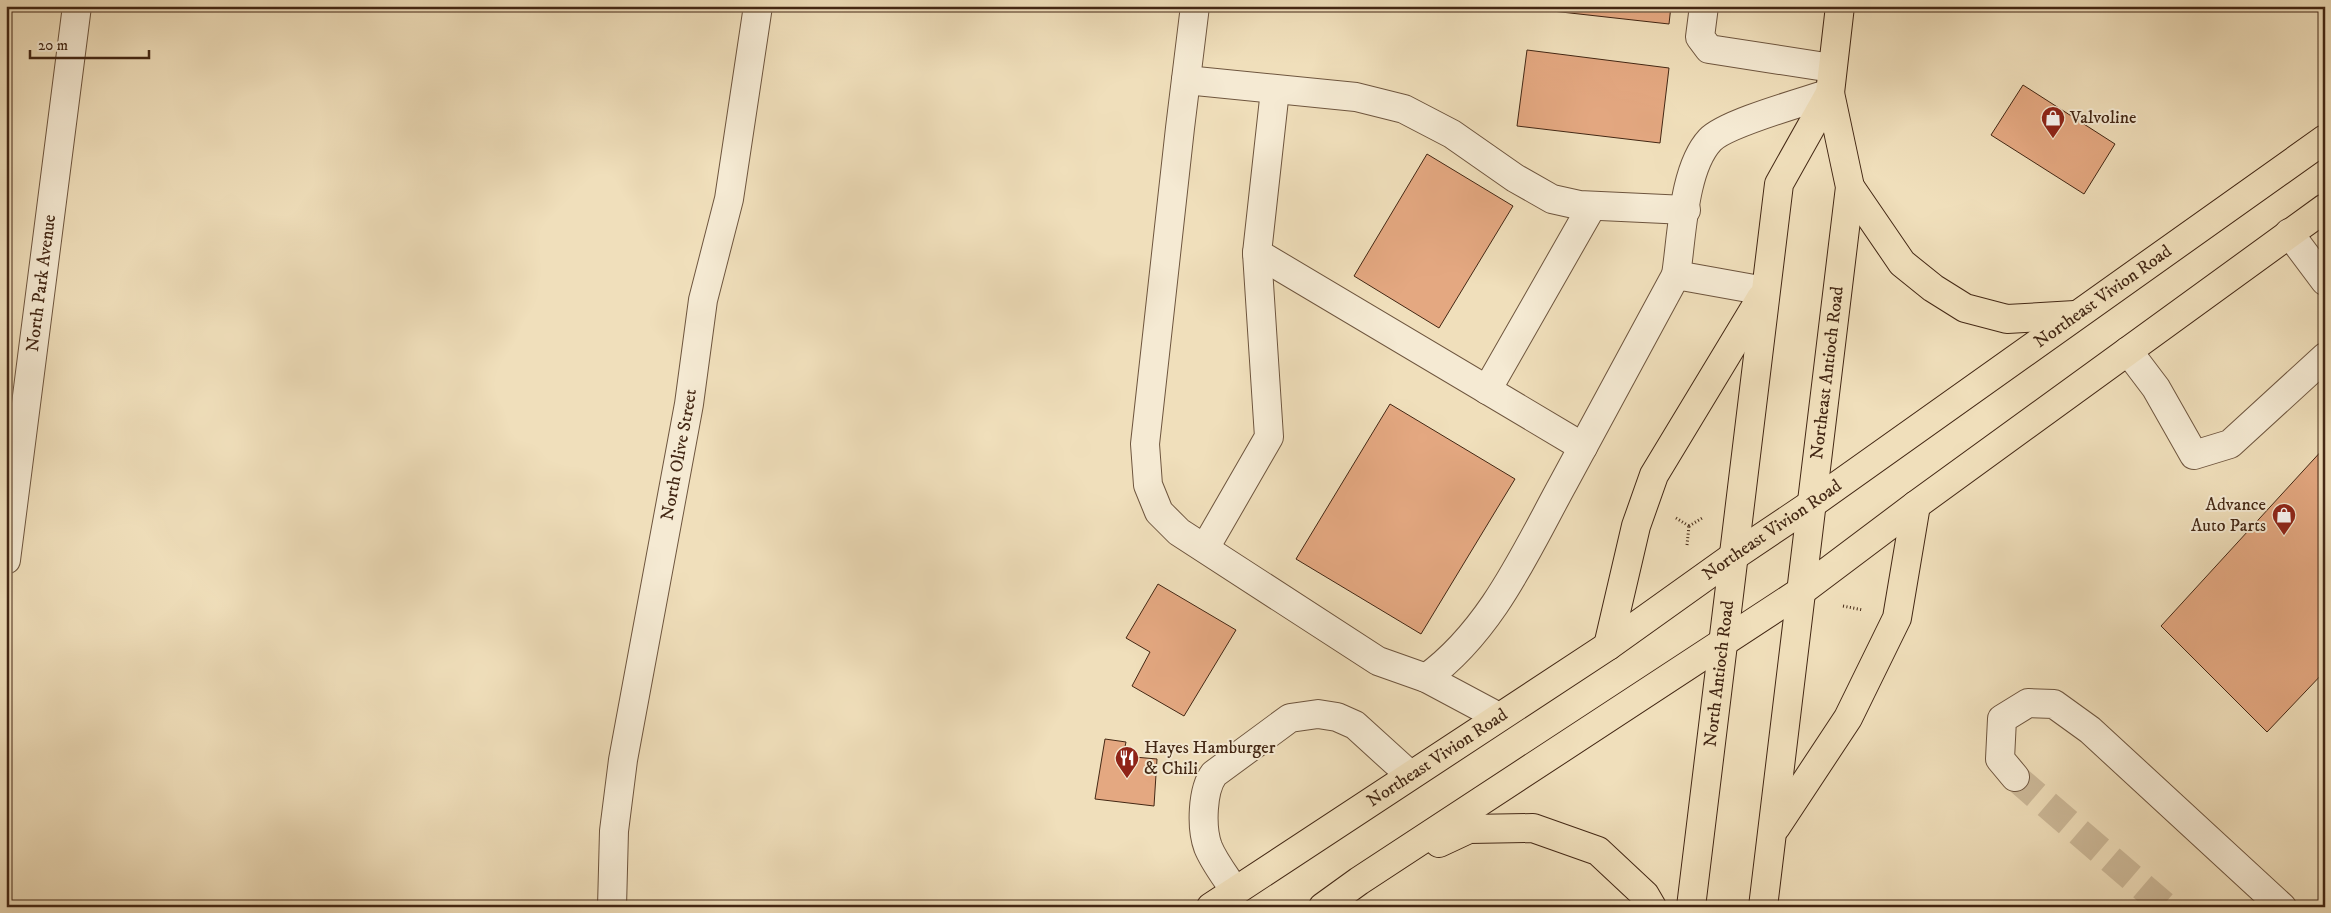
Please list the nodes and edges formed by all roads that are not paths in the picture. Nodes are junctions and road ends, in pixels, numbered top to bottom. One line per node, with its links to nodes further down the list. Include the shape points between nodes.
1 (77, 6): 28 (street, North Park Avenue)
2 (758, 6): 39 (street, North Olive Street, via 729,200 703,300 689,404 623,760 614,831)
3 (1195, 6): 6 (street)
4 (1704, 6): 7 (street, via 1700,36 1709,49)
5 (1840, 6): 7 (main road)
6 (1186, 80): 8 (street); 26 (street, via 1145,444 1148,485 1159,512 1179,532)
7 (1831, 80): 10 (main road); 13 (street, via 1710,139 1690,176); 18 (main road, via 1779,184)
8 (1275, 90): 11 (street, via 1356,98 1404,109 1452,134 1515,178 1552,199); 15 (street)
9 (2325, 139): 19 (main road, Northeast Vivion Road)
10 (1850, 187): 19 (main road, via 1902,263 1965,308 2007,319); 24 (main road, Northeast Antioch Road)
11 (1592, 206): 13 (street); 22 (street)
12 (2325, 208): 14 (main road)
13 (1686, 210): 16 (street)
14 (2289, 233): 17 (street); 20 (main road)
15 (1258, 253): 22 (street); 26 (street, via 1268,437)
16 (1676, 275): 18 (street); 23 (street)
17 (2325, 281)
18 (1765, 291): 27 (main road, North Antioch Road); 31 (main road, via 1654,475 1636,526)
19 (2075, 315): 24 (main road, Northeast Vivion Road)
20 (2128, 351): 21 (street, via 2156,388 2194,455 2230,444); 25 (main road)
21 (2325, 357)
22 (1488, 390): 23 (street)
23 (1583, 447): 32 (street, via 1508,584 1472,636 1448,662)
24 (1813, 503): 27 (main road, Northeast Vivion Road); 29 (main road, Northeast Antioch Road)
25 (1916, 505): 29 (main road); 36 (main road, via 1896,618 1848,718)
26 (1205, 548): 32 (street, via 1378,661)
27 (1734, 556): 30 (main road, North Antioch Road); 31 (main road, Northeast Vivion Road)
28 (6, 560)
29 (1803, 590): 30 (main road); 36 (main road)
30 (1722, 643): 37 (main road); 43 (main road, North Antioch Road)
31 (1608, 646): 33 (main road, Northeast Vivion Road)
32 (1426, 678): 33 (street)
33 (1499, 717): 34 (main road, Northeast Vivion Road)
34 (1410, 776): 38 (main road, Northeast Vivion Road); 38 (street, via 1355,725 1318,714 1290,718 1208,781 1204,821 1208,847)
35 (2015, 777): 45 (street, via 2000,759 2002,719 2028,703 2054,704 2090,730)
36 (1773, 833): 44 (main road)
37 (1359, 881): 41 (main road); 42 (main road, via 1469,829 1533,828 1598,851 1645,895)
38 (1235, 891): 40 (main road, Northeast Vivion Road)
39 (612, 907)
40 (1211, 907)
41 (1323, 907)
42 (1652, 907)
43 (1691, 907)
44 (1763, 907)
45 (2282, 907)

